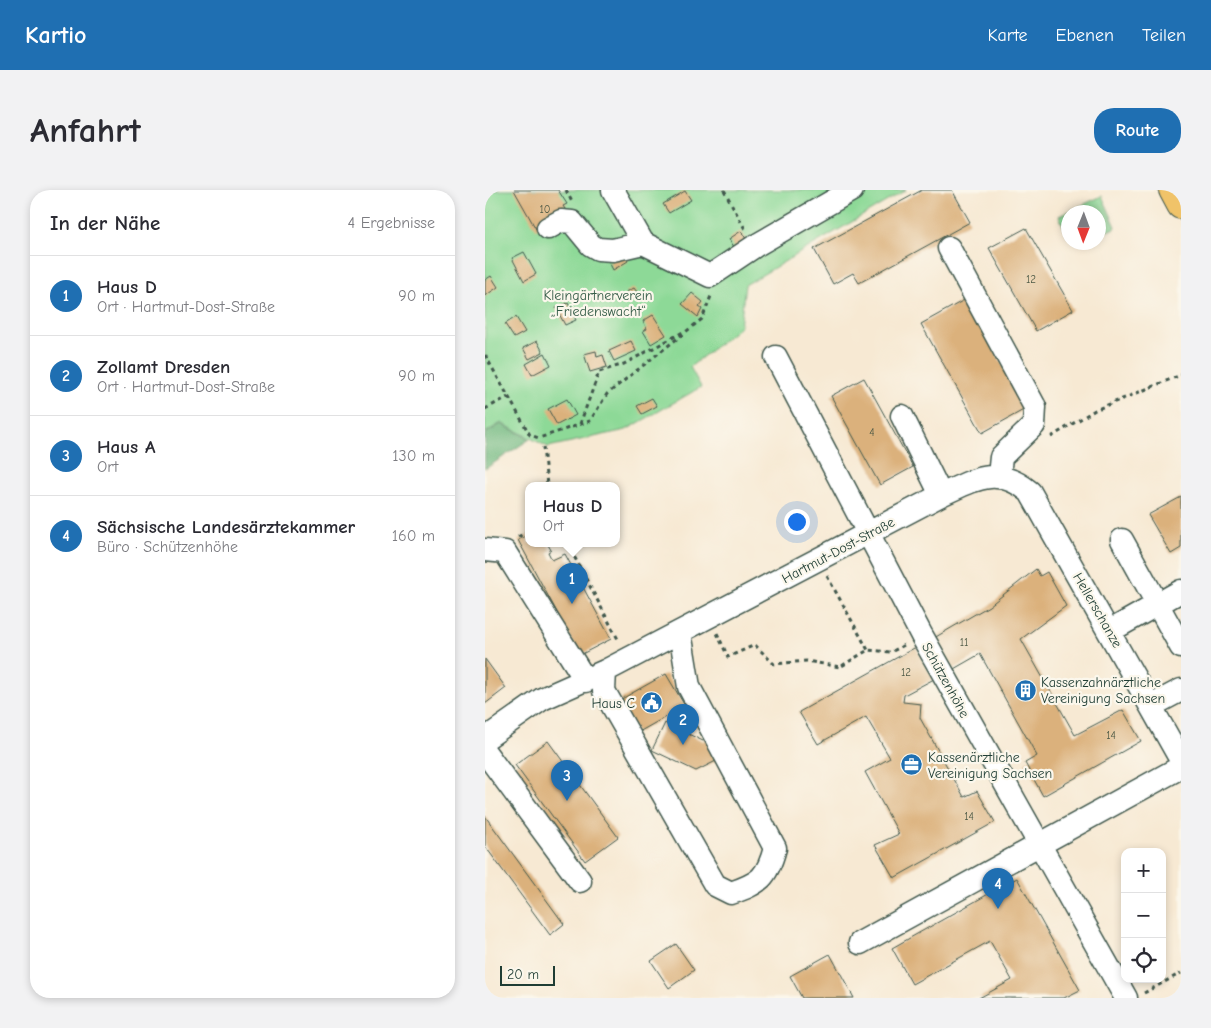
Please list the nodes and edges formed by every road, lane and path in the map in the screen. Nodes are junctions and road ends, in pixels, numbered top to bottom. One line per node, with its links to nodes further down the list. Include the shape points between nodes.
1 (613, 190): 7 (street)
2 (724, 190): 8 (path)
3 (852, 190): 8 (street)
4 (1173, 190): 5 (main road)
5 (1181, 205)
6 (548, 228): 7 (street, via 561,221 572,222 591,246 606,251)
7 (643, 243): 10 (street)
8 (755, 246): 10 (street)
9 (949, 248): 21 (street, via 1035,407 1034,425 1001,457)
10 (710, 276): 11 (path, via 713,292 702,319)
11 (685, 331): 18 (path, via 607,394 590,420); 18 (path, via 624,364 599,372)
12 (485, 355): 15 (path)
13 (776, 357): 24 (street, Schützenhöhe)
14 (1181, 375): 19 (path, via 1095,410)
15 (508, 397): 16 (path); 18 (path, via 530,435 539,438)
16 (485, 409)
17 (902, 416): 23 (street)
18 (580, 424)
19 (1046, 440)
20 (543, 447): 22 (path)
21 (999, 476): 23 (street, Hartmut-Dost-Straße, via 975,480); 32 (street, Hellerschanze, via 1016,481 1030,492)
22 (547, 482)
23 (941, 495): 24 (street, Hartmut-Dost-Straße)
24 (869, 534): 28 (street, Hartmut-Dost-Straße); 34 (street, Schützenhöhe)
25 (1122, 540): 30 (street)
26 (569, 547): 37 (path)
27 (485, 550): 38 (street, via 505,552)
28 (819, 560): 31 (street, Hartmut-Dost-Straße); 36 (path)
29 (1181, 591): 30 (street)
30 (1158, 605): 32 (street); 35 (street)
31 (709, 616): 33 (street, Hartmut-Dost-Straße); 36 (path, via 728,657 755,645 774,664 807,661 841,667)
32 (1110, 631): 40 (street, Hellerschanze)
33 (680, 632): 37 (street, Hartmut-Dost-Straße); 38 (street, via 689,687 775,848 770,870 755,884 731,893 715,885)
34 (922, 636): 36 (path, via 891,652); 45 (street, Schützenhöhe)
35 (1181, 647)
36 (868, 650)
37 (629, 659): 38 (street, Hartmut-Dost-Straße)
38 (596, 676): 41 (street, Hartmut-Dost-Straße, via 542,699)
39 (1181, 690): 40 (street)
40 (1151, 706): 43 (street, Hellerschanze)
41 (485, 739)
42 (485, 752): 46 (street)
43 (1181, 760)
44 (1181, 767): 45 (street)
45 (1039, 845): 47 (street); 49 (street, Schützenhöhe)
46 (579, 880)
47 (860, 943)
48 (1181, 973): 49 (path)
49 (1133, 996)

